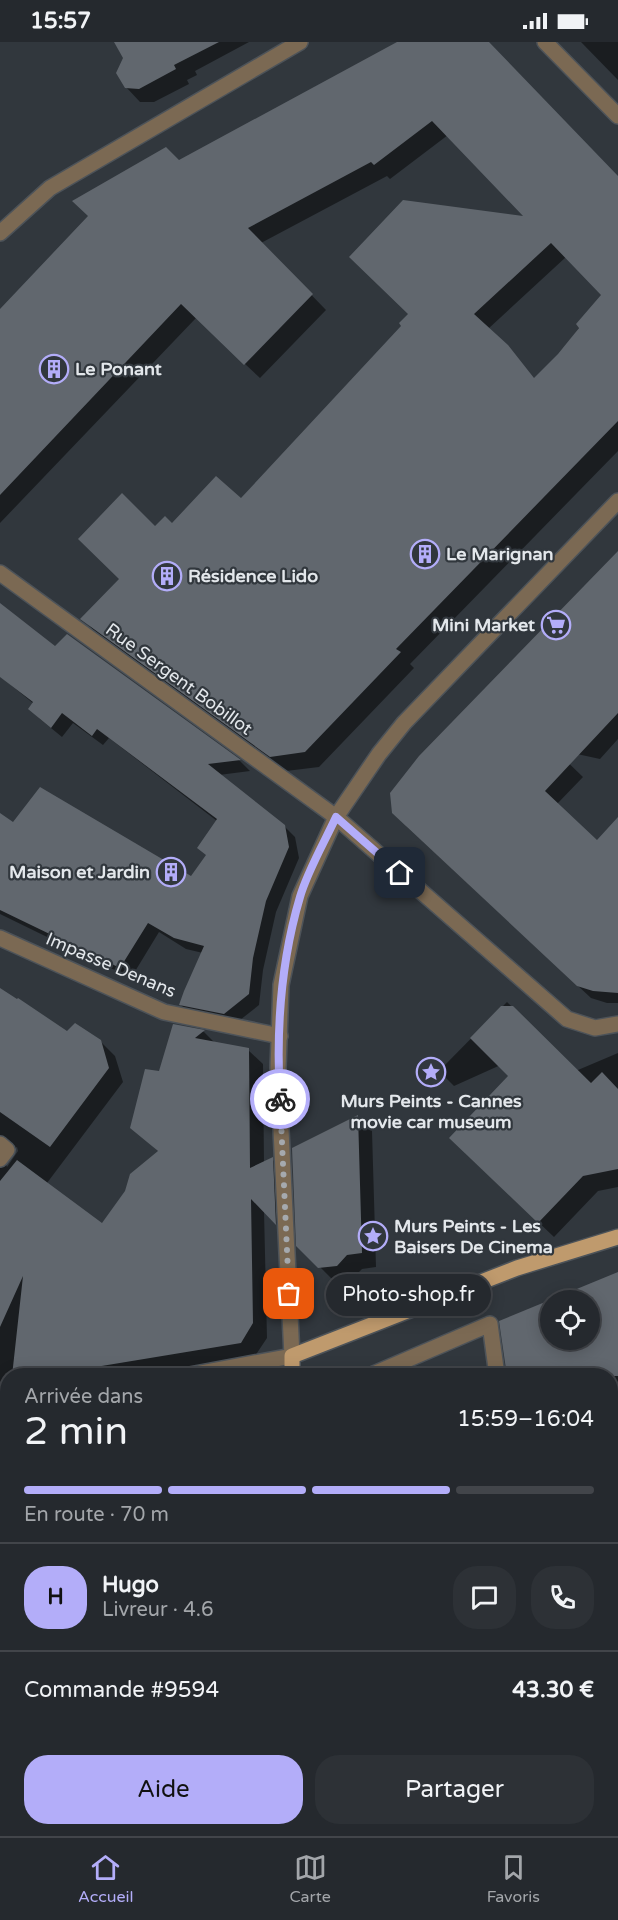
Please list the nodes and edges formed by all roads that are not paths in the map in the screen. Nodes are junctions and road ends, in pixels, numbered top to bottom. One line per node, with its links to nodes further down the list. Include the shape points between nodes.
1 (300, 42): 4 (street, via 50,188)
2 (545, 42): 3 (street)
3 (618, 116)
4 (0, 233)
5 (618, 501): 7 (street, via 404,723)
6 (0, 573): 7 (street, Rue Sergent Bobillot)
7 (336, 817): 9 (street, Rue Sergent Bobillot, via 567,1019 595,1028); 10 (street, via 300,896 281,985)
8 (0, 938): 10 (street, Impasse Denans, via 164,1012)
9 (618, 1024)
10 (280, 1036): 14 (street, via 278,1068)
11 (0, 1144): 12 (street, via 7,1150)
12 (0, 1159)
13 (618, 1237): 14 (main road, via 517,1268)
14 (292, 1356): 15 (street); 16 (main road)
15 (227, 1368)
16 (292, 1368)
17 (388, 1368): 18 (street, via 490,1324)
18 (496, 1368)

